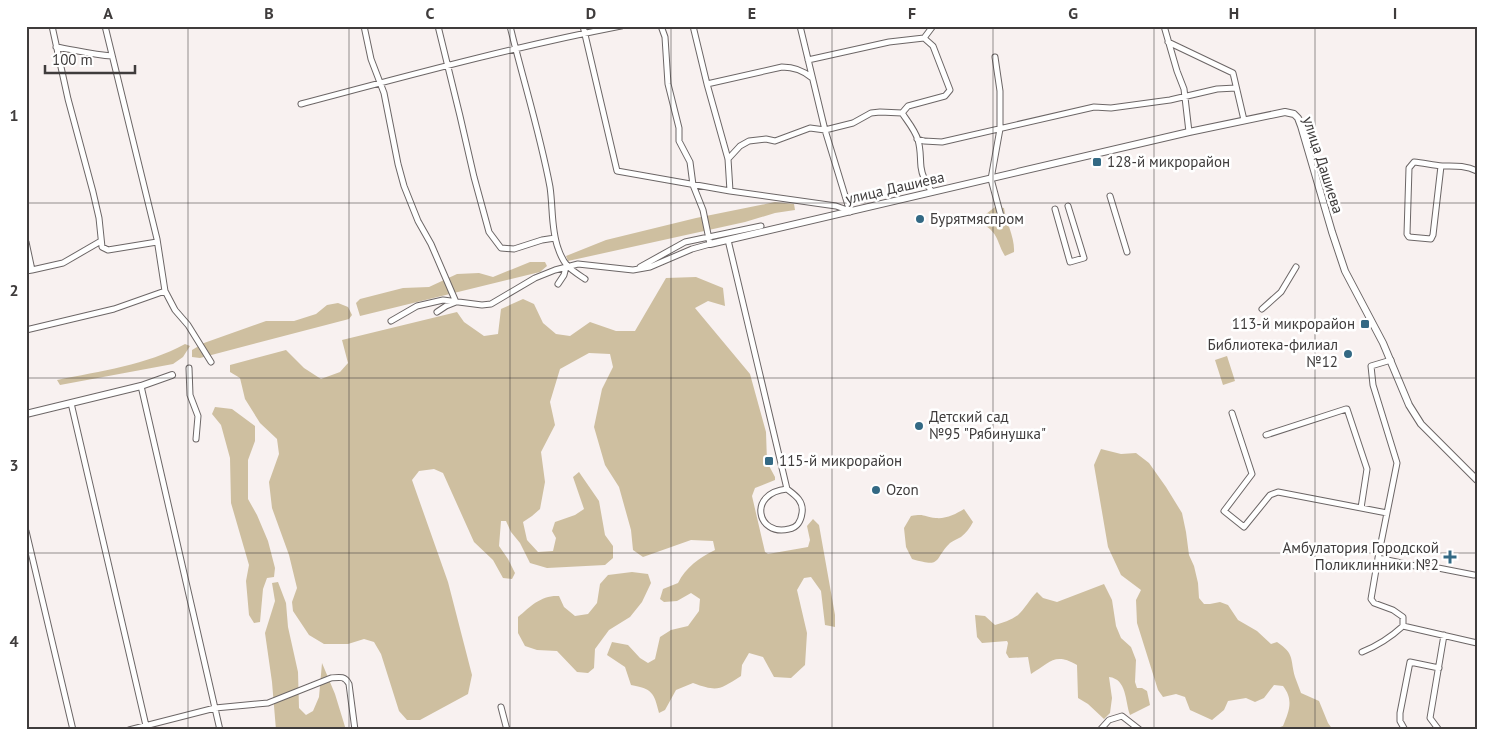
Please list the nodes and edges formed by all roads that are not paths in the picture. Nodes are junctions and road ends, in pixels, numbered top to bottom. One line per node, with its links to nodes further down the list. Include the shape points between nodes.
1 (52, 26): 16 (street)
2 (104, 26): 18 (street)
3 (364, 26): 23 (street, via 371,59)
4 (438, 26): 21 (street)
5 (510, 26): 17 (street)
6 (583, 26): 13 (street)
7 (621, 26): 13 (street)
8 (662, 26): 38 (street, via 668,84 679,140 690,162)
9 (693, 26): 24 (street)
10 (800, 26): 20 (street)
11 (932, 26): 14 (street)
12 (1164, 26): 15 (street)
13 (584, 33): 17 (street); 38 (street, via 617,171)
14 (924, 38): 20 (street, via 889,42); 28 (street, via 933,46 950,90 945,96 908,106)
15 (1168, 42): 25 (street, via 1233,73); 26 (street)
16 (56, 47): 18 (street); 49 (street, via 94,192)
17 (516, 48): 21 (street); 47 (street, via 550,188)
18 (112, 56): 52 (street)
19 (995, 57): 30 (street, via 1000,91)
20 (808, 60): 22 (street)
21 (446, 65): 23 (street); 47 (street, via 489,232 501,248 514,249)
22 (812, 78): 24 (street, via 791,67); 31 (street)
23 (381, 83): 27 (street); 61 (street, via 404,186)
24 (707, 84): 34 (street)
25 (1236, 88): 26 (street); 29 (street)
26 (1185, 96): 30 (street, via 1121,107 1094,107); 32 (street)
27 (301, 104)
28 (902, 113): 31 (street, via 871,113 853,124); 33 (street)
29 (1244, 120): 32 (street, улица Дашиева); 66 (street, улица Дашиева, via 1285,112 1291,112 1298,118 1345,271)
30 (1000, 129): 33 (street, via 942,142); 37 (street)
31 (824, 130): 34 (street, via 810,128 775,141 749,141); 44 (street)
32 (1189, 132): 37 (street, улица Дашиева)
33 (917, 139): 40 (street, via 921,168)
34 (728, 158): 39 (street)
35 (1441, 166): 35 (street, via 1414,162 1408,168 1407,234 1410,237 1431,239 1433,235); 36 (street)
36 (1477, 170)
37 (991, 179): 40 (street, улица Дашиева); 45 (street)
38 (693, 184): 39 (street); 50 (street, via 703,210)
39 (730, 191): 44 (street, via 836,206)
40 (932, 192): 44 (street, улица Дашиева)
41 (1110, 196): 53 (street)
42 (1068, 206): 43 (street, via 1084,258 1070,262)
43 (1055, 209)
44 (850, 212): 48 (street, улица Дашиева)
45 (1002, 220)
46 (761, 226): 50 (street)
47 (555, 238): 54 (street)
48 (728, 240): 50 (street, улица Дашиева); 77 (street)
49 (101, 241): 52 (street, via 102,247 108,250); 57 (street, via 63,263)
50 (709, 241): 56 (street, улица Дашиева, via 650,267); 56 (street, via 685,242)
51 (26, 242): 57 (street)
52 (157, 242): 60 (street)
53 (1127, 252)
54 (566, 267): 56 (street, улица Дашиева, via 578,264); 58 (street); 59 (street); 61 (street, улица Дашиева, via 535,278 491,304)
55 (1296, 267): 62 (street, via 1281,292)
56 (633, 270)
57 (29, 271)
58 (585, 279)
59 (558, 284)
60 (165, 291): 65 (street, via 114,309); 67 (street)
61 (456, 302): 63 (street); 64 (street, улица Дашиева, via 442,300 417,306)
62 (1262, 309)
63 (437, 312)
64 (391, 321)
65 (26, 330)
66 (1391, 360): 76 (street, улица Дашиева, via 1409,405 1421,424); 79 (street, via 1371,366 1373,385 1397,462)
67 (211, 362)
68 (189, 368): 75 (street, via 190,395 198,416)
69 (172, 375): 70 (street)
70 (141, 386): 71 (street); 89 (street)
71 (71, 403): 73 (street); 90 (street)
72 (1232, 413): 78 (street, via 1252,474 1224,511 1244,528 1270,496 1278,492)
73 (26, 414)
74 (1266, 435): 78 (street, via 1348,409 1367,469)
75 (196, 439)
76 (1477, 480)
77 (786, 489): 77 (street, via 776,490 766,497 761,508 762,520 770,528 782,531 793,528 801,519 803,507 798,497)
78 (1361, 508): 79 (street)
79 (1387, 513): 81 (street)
80 (26, 531): 91 (street)
81 (1378, 558): 82 (street); 83 (street, via 1372,601 1399,613)
82 (1474, 575)
83 (1404, 626): 84 (street); 86 (street, via 1380,644)
84 (1444, 635): 85 (street); 87 (street)
85 (1477, 643)
86 (1362, 652)
87 (1439, 668): 98 (street, via 1410,662 1400,713); 99 (street, via 1430,718)
88 (501, 707): 95 (street)
89 (215, 708): 90 (street); 93 (street); 94 (street, via 268,703 340,677 349,684)
90 (146, 728): 92 (street)
91 (73, 730)
92 (129, 730)
93 (220, 730)
94 (355, 730)
95 (507, 730)
96 (1100, 730): 97 (street, via 1109,720 1122,716)
97 (1140, 730)
98 (1405, 730)
99 (1439, 730)

